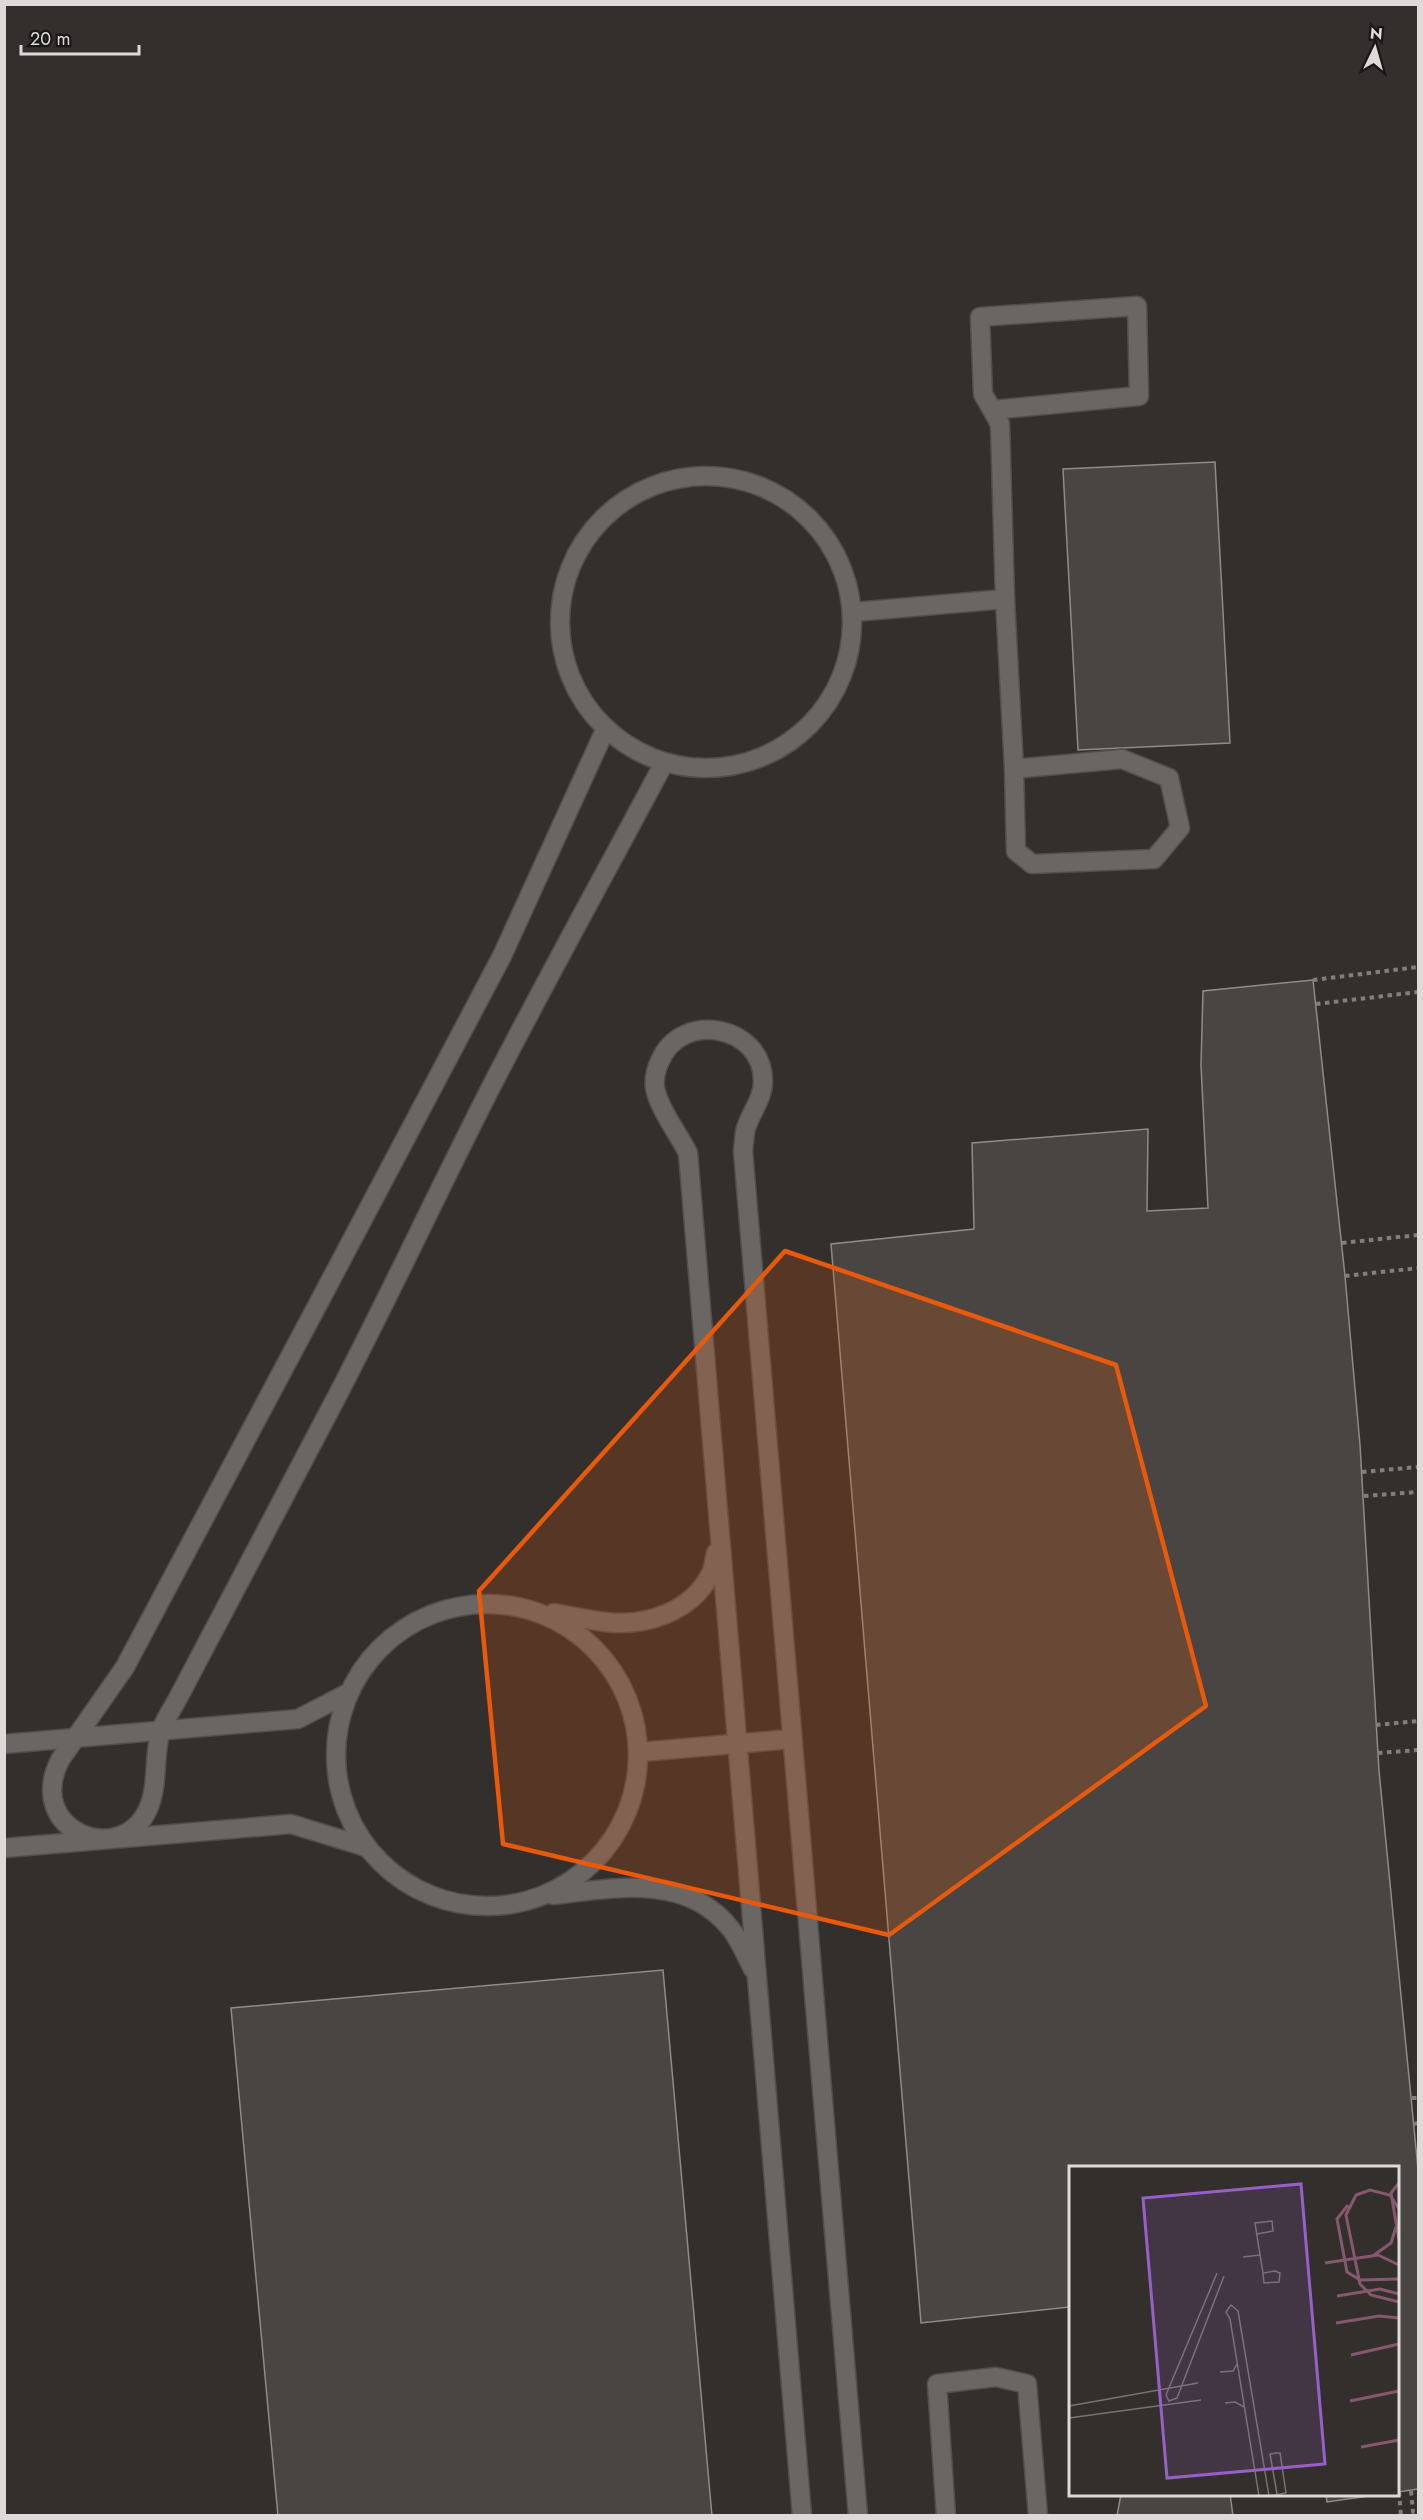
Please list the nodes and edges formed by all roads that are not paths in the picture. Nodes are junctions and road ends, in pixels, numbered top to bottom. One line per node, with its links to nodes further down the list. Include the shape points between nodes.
1 (992, 410): 1 (street, via 1138,396 1137,306 980,317 983,394); 2 (street, via 1000,424)
2 (1005, 599): 3 (street); 6 (street)
3 (854, 612): 4 (street, via 843,565 818,526 781,495 737,478 690,476 651,486 616,506 588,535 569,570 560,609 562,650 574,687); 5 (street, via 849,659 831,702 799,737 758,760 723,767)
4 (606, 728): 5 (street, via 628,746); 11 (street, via 502,956 125,1667)
5 (664, 763): 10 (street, via 490,1089 369,1334)
6 (1014, 769): 6 (street, via 1016,851 1032,864 1154,859 1180,828 1169,778 1122,759)
7 (720, 1530): 8 (street, via 712,1574 697,1595 674,1612 644,1620 607,1622); 12 (street, via 688,1153 659,1103 655,1085 657,1068 669,1046 690,1031 708,1028 724,1030 752,1049 763,1081 760,1099 746,1129 743,1151); 14 (street)
8 (518, 1606): 9 (street, via 466,1604 417,1620 376,1651); 15 (street, via 566,1624 605,1658 631,1702)
9 (348, 1693): 10 (street, via 298,1719); 17 (street, via 337,1732 336,1773 346,1812)
10 (161, 1730): 11 (street); 16 (street, via 148,1809 139,1823)
11 (76, 1738): 13 (street); 16 (street, via 53,1775 54,1804 63,1821 76,1832)
12 (792, 1739): 14 (street); 22 (street)
13 (4, 1744)
14 (737, 1744): 15 (street); 20 (street)
15 (640, 1752): 19 (street, via 634,1797 616,1838 586,1871)
16 (109, 1839): 17 (street, via 291,1824); 18 (street)
17 (366, 1847): 19 (street, via 393,1875 427,1895 465,1906 504,1906)
18 (4, 1848)
19 (548, 1895): 20 (street, via 630,1886 669,1890 704,1905 730,1928)
20 (757, 1976): 21 (street)
21 (802, 2516)
22 (858, 2516)
23 (946, 2516): 24 (street, via 937,2384 996,2377 1027,2384)
24 (1038, 2516)

